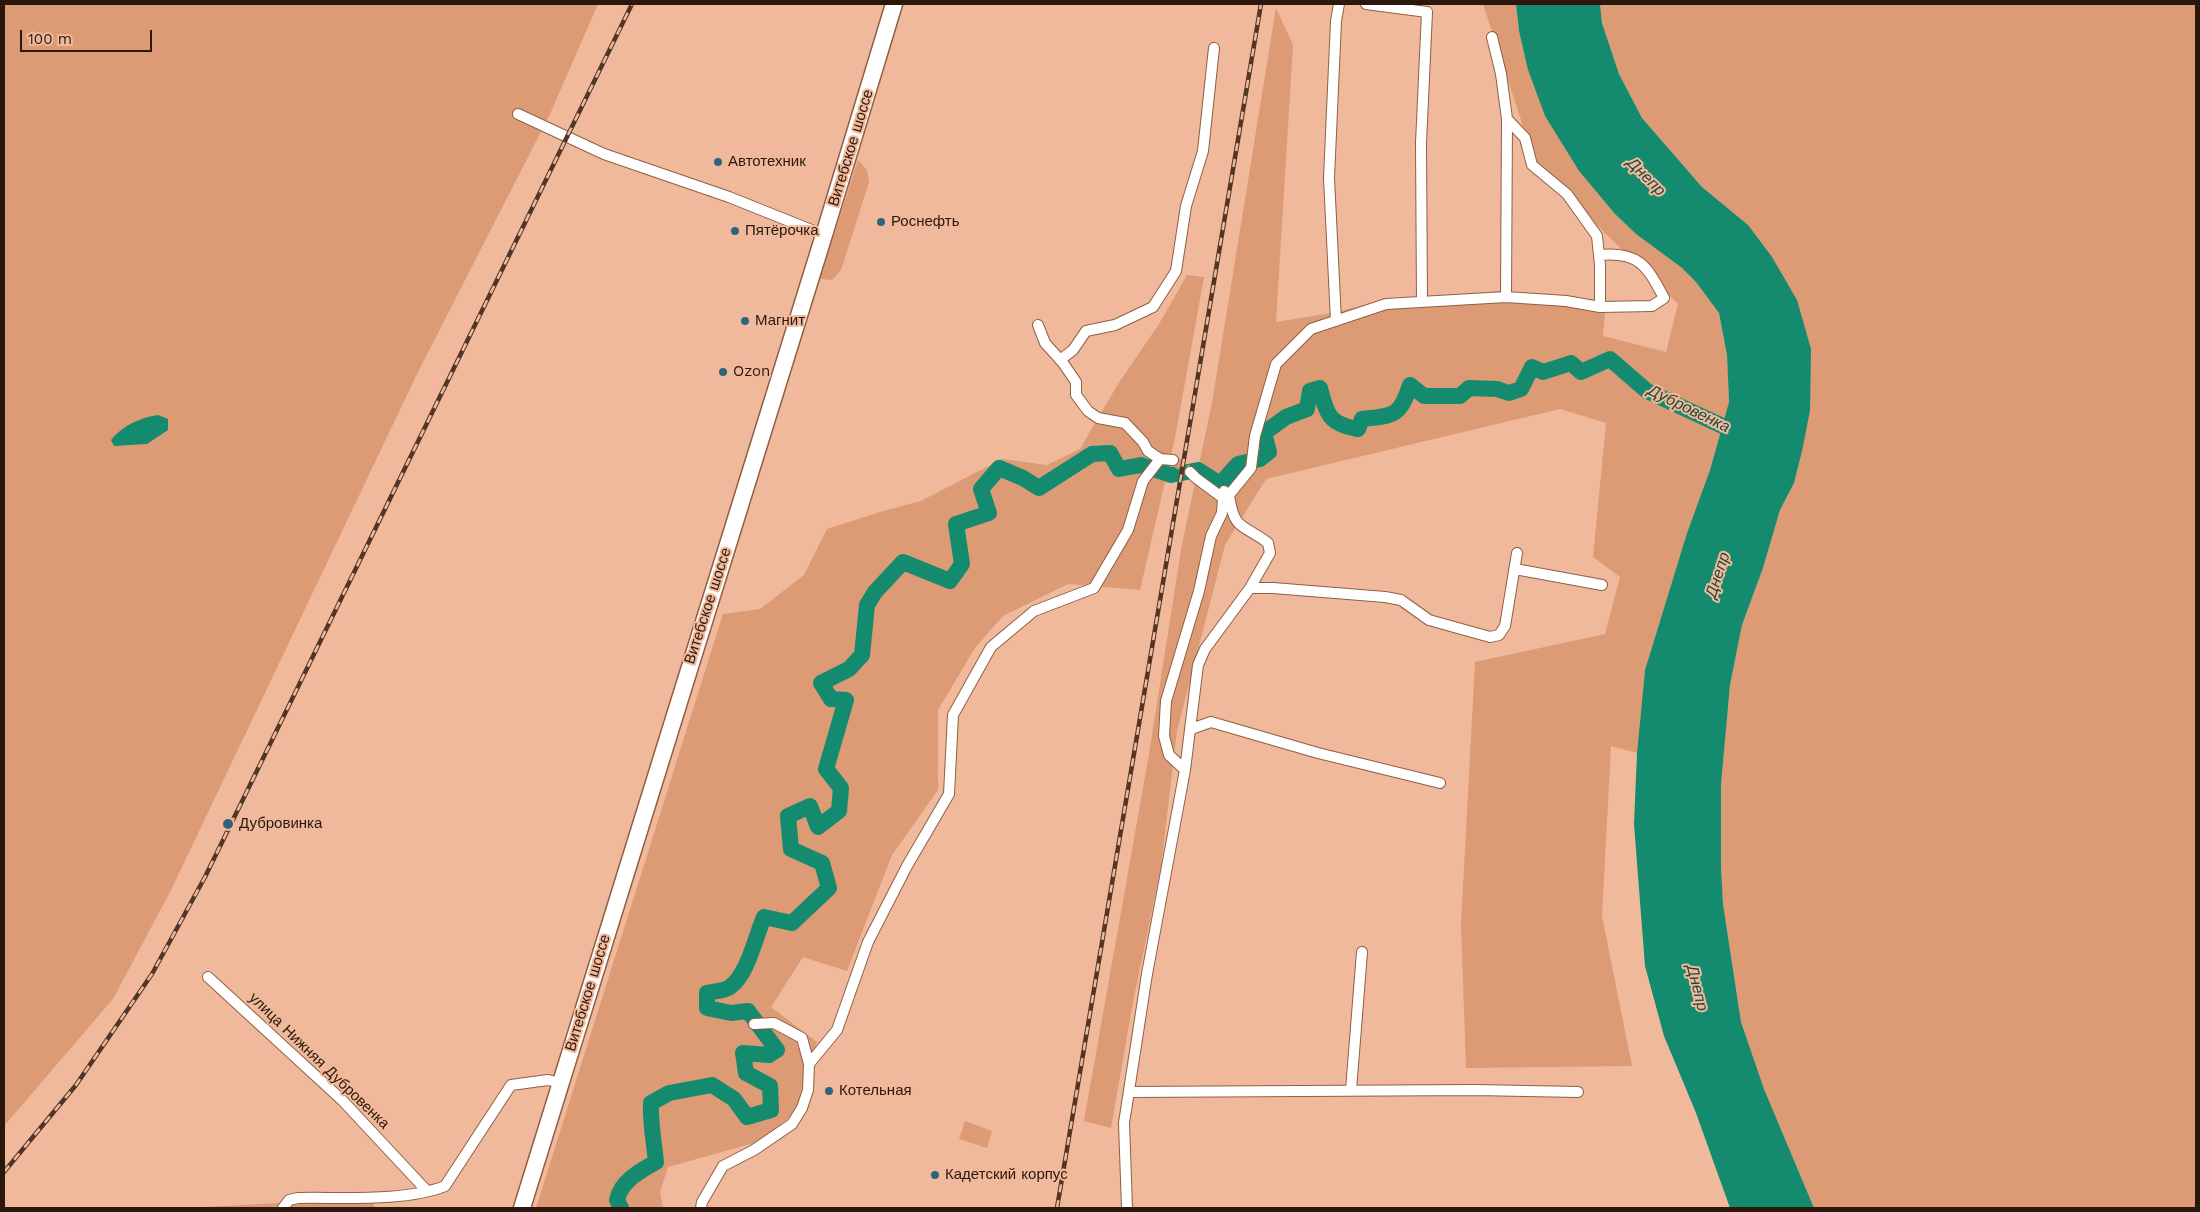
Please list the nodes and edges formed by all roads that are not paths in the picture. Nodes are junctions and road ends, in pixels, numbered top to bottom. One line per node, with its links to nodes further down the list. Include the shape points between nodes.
1 (894, 4): 8 (main road, Витебское шоссе)
2 (1339, 4): 13 (street, via 1329,178)
3 (1366, 4): 11 (street, via 1427,12 1421,143)
4 (1492, 37): 7 (street)
5 (1214, 48): 15 (street, via 1203,150 1186,206 1176,271 1153,307 1115,325 1086,330 1073,350)
6 (518, 114): 8 (street, via 604,154 729,197)
7 (1507, 119): 9 (street, via 1525,138 1532,165 1567,194 1583,215 1597,236); 10 (street)
8 (824, 235): 32 (main road, Витебское шоссе)
9 (1600, 255): 12 (street); 12 (street, via 1616,254 1641,262 1664,298 1652,306)
10 (1506, 297): 11 (street); 12 (street)
11 (1422, 302): 13 (street, via 1386,304)
12 (1600, 307)
13 (1336, 321): 20 (street, via 1311,329 1276,364 1254,436 1251,468)
14 (1038, 325): 15 (street, via 1045,343)
15 (1060, 360): 16 (street, via 1076,382 1076,395 1088,411 1098,418 1124,423 1148,451)
16 (1160, 459): 17 (street); 31 (street, via 1143,482 1128,530 1094,588 1034,611 991,647 953,715 949,794 868,942 837,1030)
17 (1173, 460)
18 (1190, 472): 19 (street)
19 (1210, 487): 20 (street, via 1222,489); 26 (street, via 1222,498 1222,513 1211,536 1199,591 1166,701 1164,736 1169,755)
20 (1229, 495): 24 (street, via 1232,515 1250,533 1268,543 1270,553)
21 (1517, 552): 22 (street)
22 (1515, 569): 23 (street); 24 (street, via 1505,626 1498,635 1490,637 1429,620 1401,600)
23 (1602, 585)
24 (1250, 588): 25 (street, via 1205,649 1198,665)
25 (1191, 729): 26 (street); 27 (street, via 1211,722)
26 (1185, 770): 34 (street)
27 (1440, 783)
28 (1362, 952): 33 (street)
29 (208, 977): 36 (street, улица Нижняя Дубровенка, via 342,1100)
30 (754, 1024): 31 (street, via 774,1023 802,1038)
31 (809, 1064): 39 (street, via 808,1090 792,1124 754,1150 722,1166 702,1202)
32 (561, 1083): 36 (street, via 548,1080 511,1085 445,1186); 38 (main road, Витебское шоссе)
33 (1351, 1090): 34 (street); 35 (street)
34 (1129, 1092): 40 (street, via 1124,1123)
35 (1578, 1092)
36 (427, 1191): 37 (street, via 385,1196 298,1198 289,1200)
37 (283, 1208)
38 (522, 1208)
39 (702, 1208)
40 (1127, 1208)

